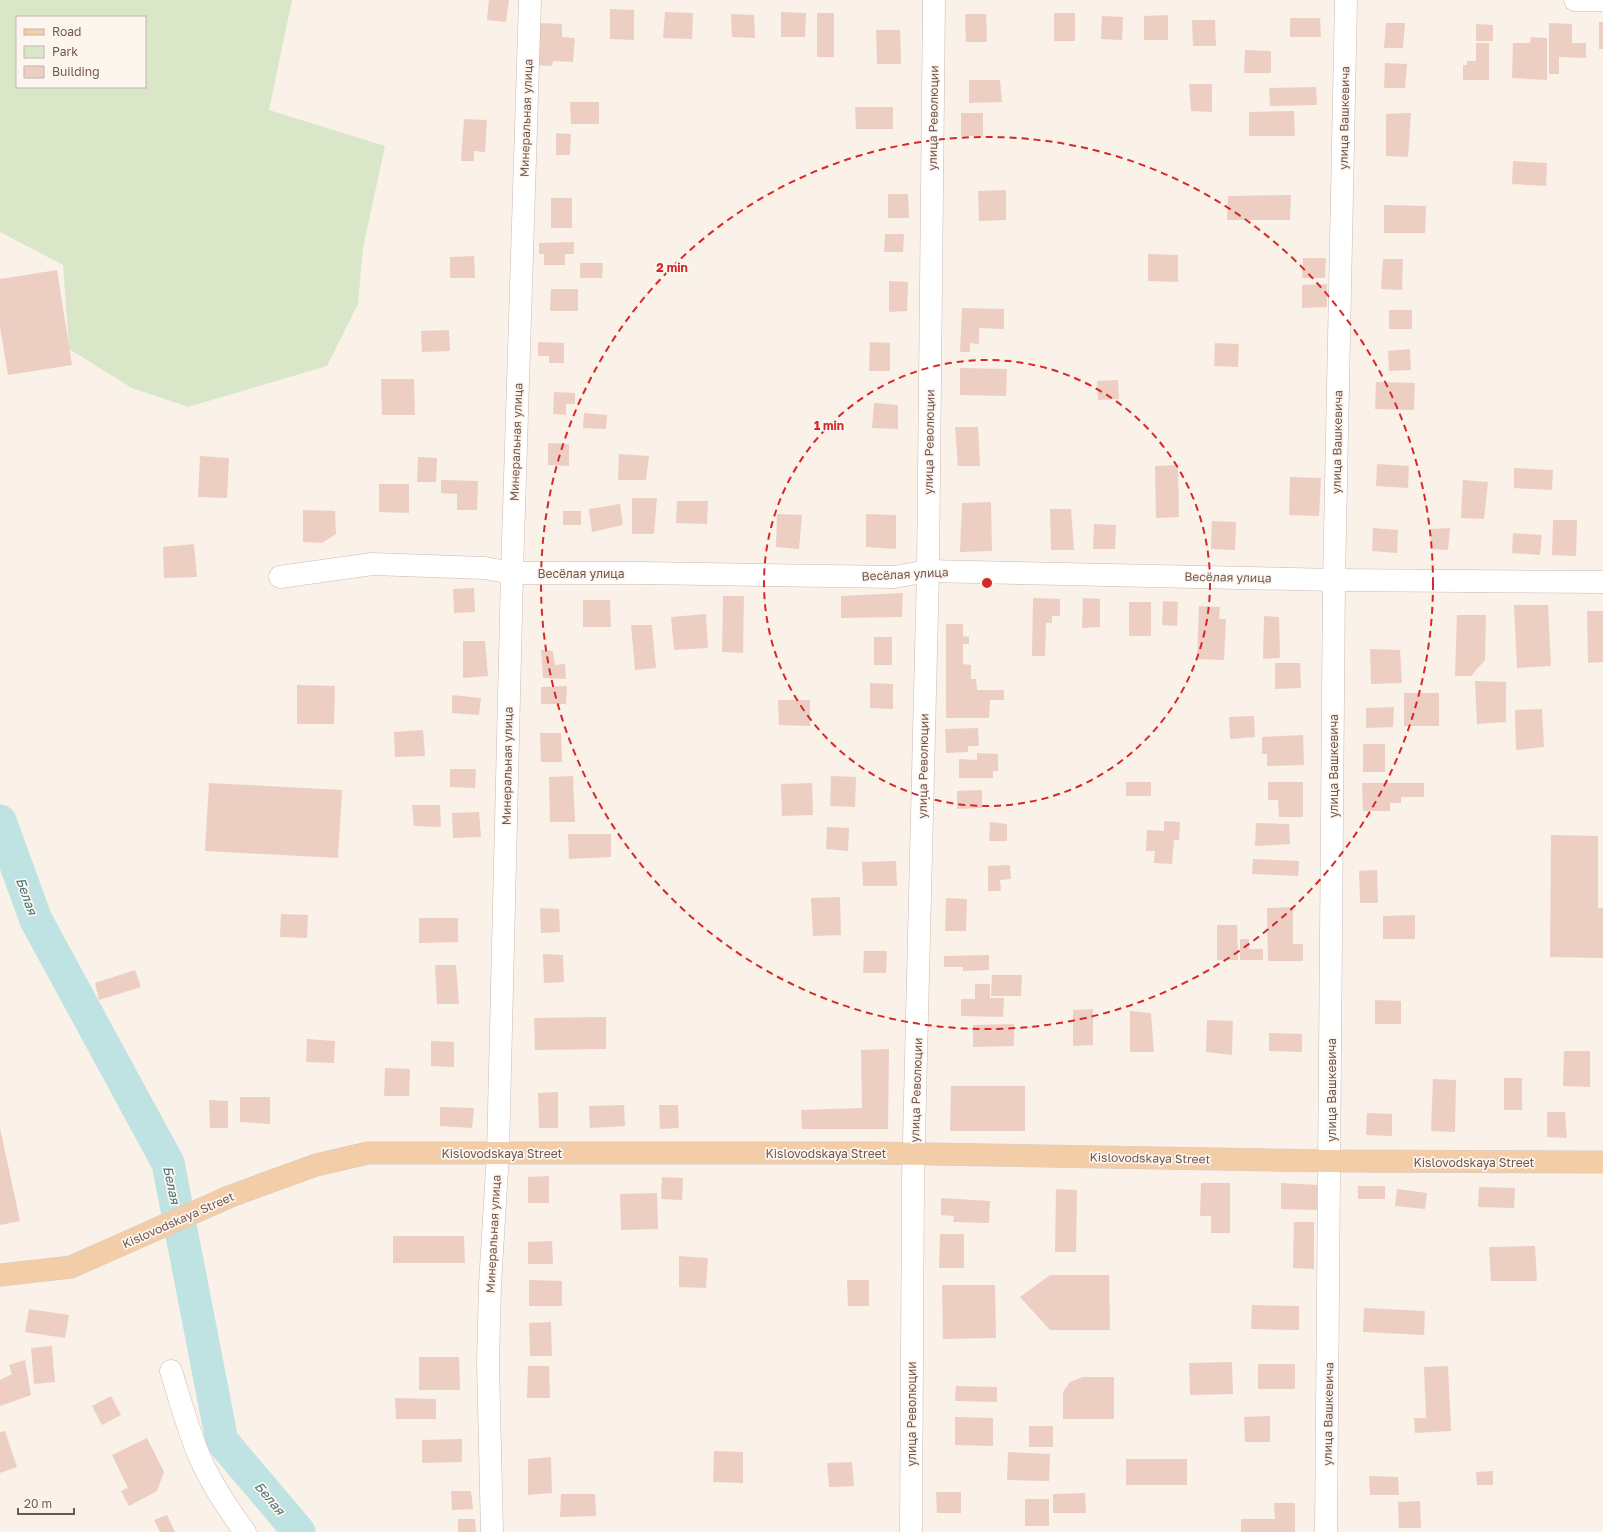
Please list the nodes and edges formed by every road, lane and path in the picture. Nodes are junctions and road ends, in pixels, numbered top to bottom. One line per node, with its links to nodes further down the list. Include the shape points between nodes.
1 (530, 0): 7 (street, Минеральная улица)
2 (934, 0): 6 (street, улица Революции)
3 (1346, 0): 9 (street, улица Вашкевича)
4 (1575, 0): 5 (street)
5 (1603, 0)
6 (928, 571): 7 (street, Весёлая улица, via 894,577); 9 (street, Весёлая улица); 12 (street, улица Революции)
7 (512, 573): 8 (street, Весёлая улица, via 485,568 372,564); 11 (street, Минеральная улица)
8 (280, 577)
9 (1334, 580): 10 (street, Весёлая улица); 13 (street, улица Вашкевича)
10 (1603, 582)
11 (498, 1153): 12 (main road, Kislovodskaya Street); 15 (main road, Kislovodskaya Street, via 368,1153 316,1165 231,1196 71,1267); 18 (street, Минеральная улица, via 488,1362)
12 (914, 1154): 13 (main road, Kislovodskaya Street); 19 (street, улица Революции)
13 (1330, 1161): 14 (main road, Kislovodskaya Street); 20 (street, улица Вашкевича)
14 (1603, 1162)
15 (0, 1276)
16 (171, 1371): 17 (street, via 201,1459 224,1504)
17 (245, 1532)
18 (492, 1532)
19 (910, 1532)
20 (1326, 1532)

